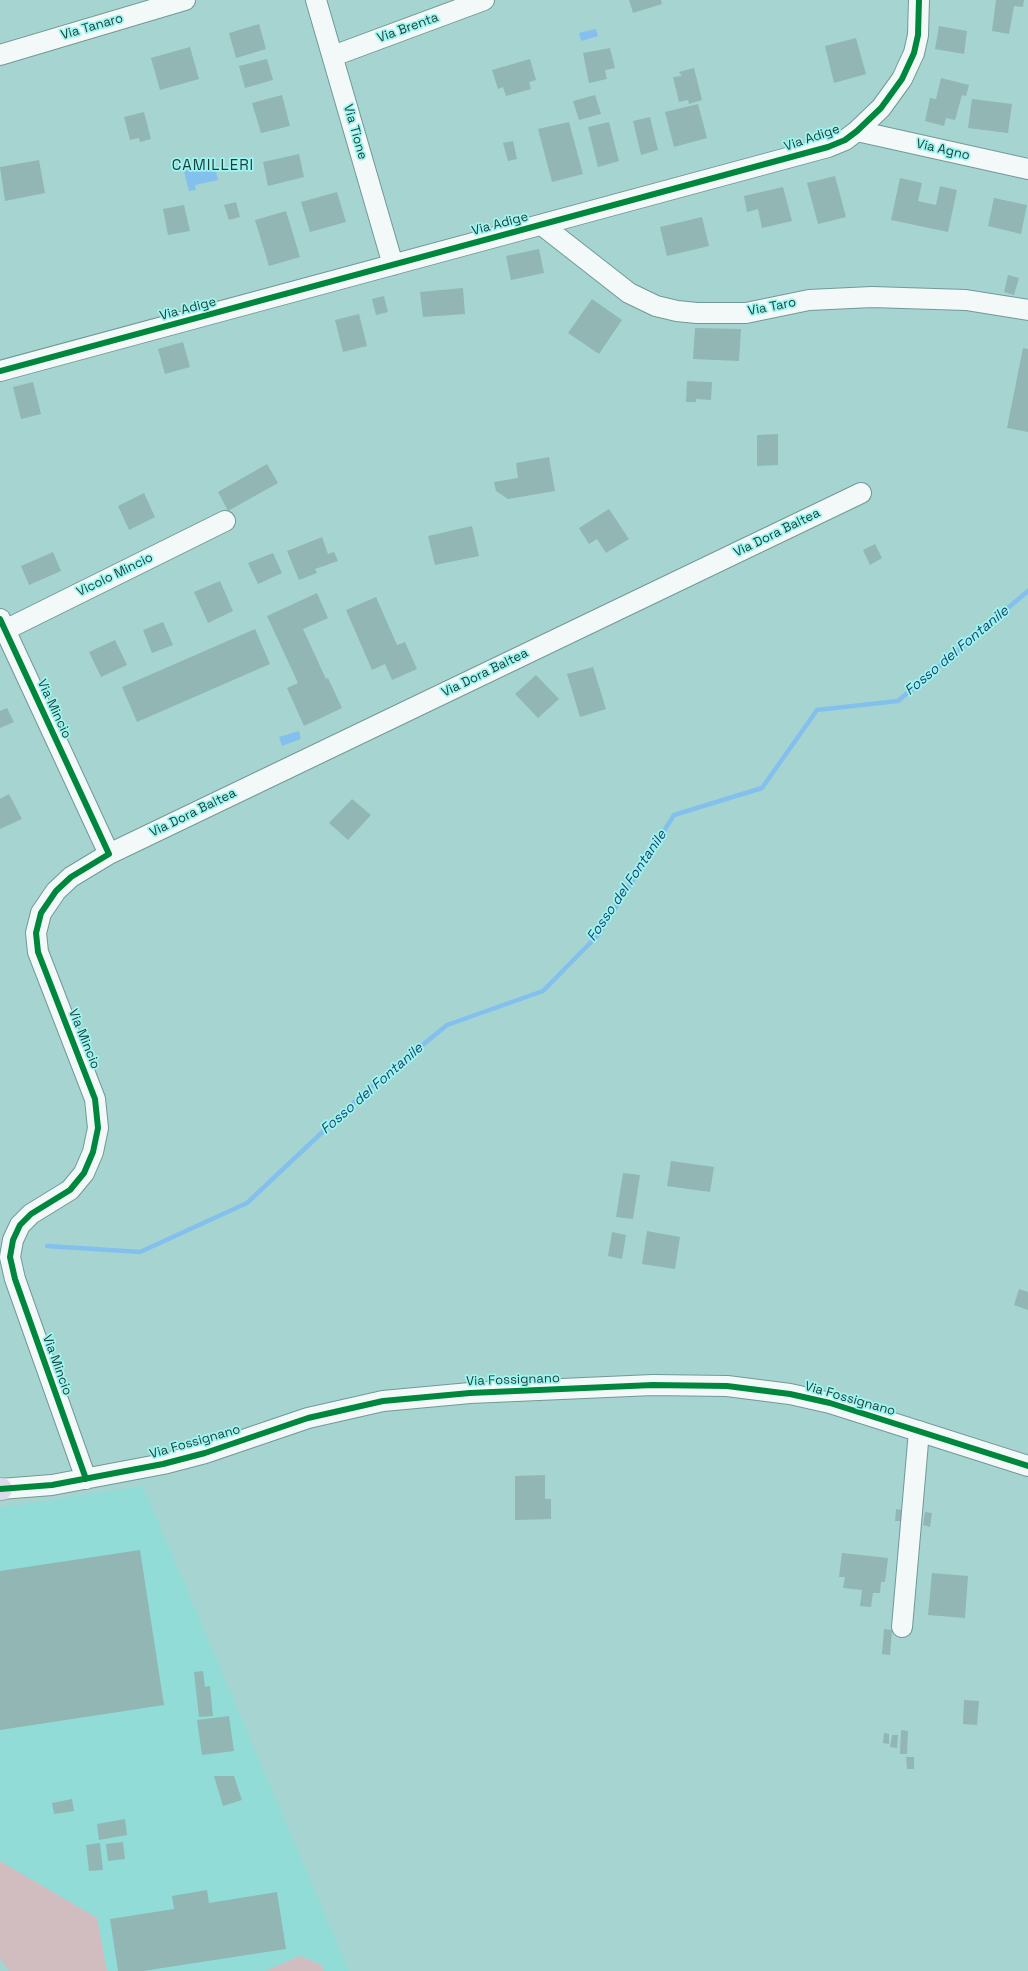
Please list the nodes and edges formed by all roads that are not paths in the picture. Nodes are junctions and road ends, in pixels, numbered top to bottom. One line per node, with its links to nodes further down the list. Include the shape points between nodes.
1 (184, 0): 5 (street, Via Tanaro)
2 (316, 0): 6 (street, Via Tione)
3 (484, 0): 6 (street, Via Brenta)
4 (919, 0): 7 (street, Via Adige, via 918,35 906,72 884,104)
5 (0, 55)
6 (333, 56): 10 (street, Via Tione)
7 (858, 131): 8 (street, Via Agno); 9 (street, Via Adige, via 837,144 819,150)
8 (1028, 170)
9 (542, 224): 10 (street, Via Adige); 11 (street, Via Taro, via 629,293 656,306 677,311 746,313 809,300 872,296 966,300)
10 (393, 265): 12 (street, Via Adige)
11 (1028, 310)
12 (0, 371)
13 (861, 493): 16 (street, Via Dora Baltea)
14 (225, 521): 15 (street, Vicolo Mincio)
15 (3, 624): 16 (street, Via Mincio)
16 (109, 854): 19 (street, Via Mincio, via 71,877 56,891 41,913 36,933 38,952 95,1099 98,1128 93,1152 84,1173 70,1190 32,1214 20,1225 13,1240 10,1257 15,1279)
17 (919, 1431): 18 (street, Via Fossignano); 19 (street, Via Fossignano, via 811,1398 743,1387 660,1385 470,1392 398,1399 331,1411 190,1457); 21 (street)
18 (1028, 1466)
19 (86, 1479): 20 (street, Via Fossignano, via 52,1485)
20 (0, 1489)
21 (902, 1627)

